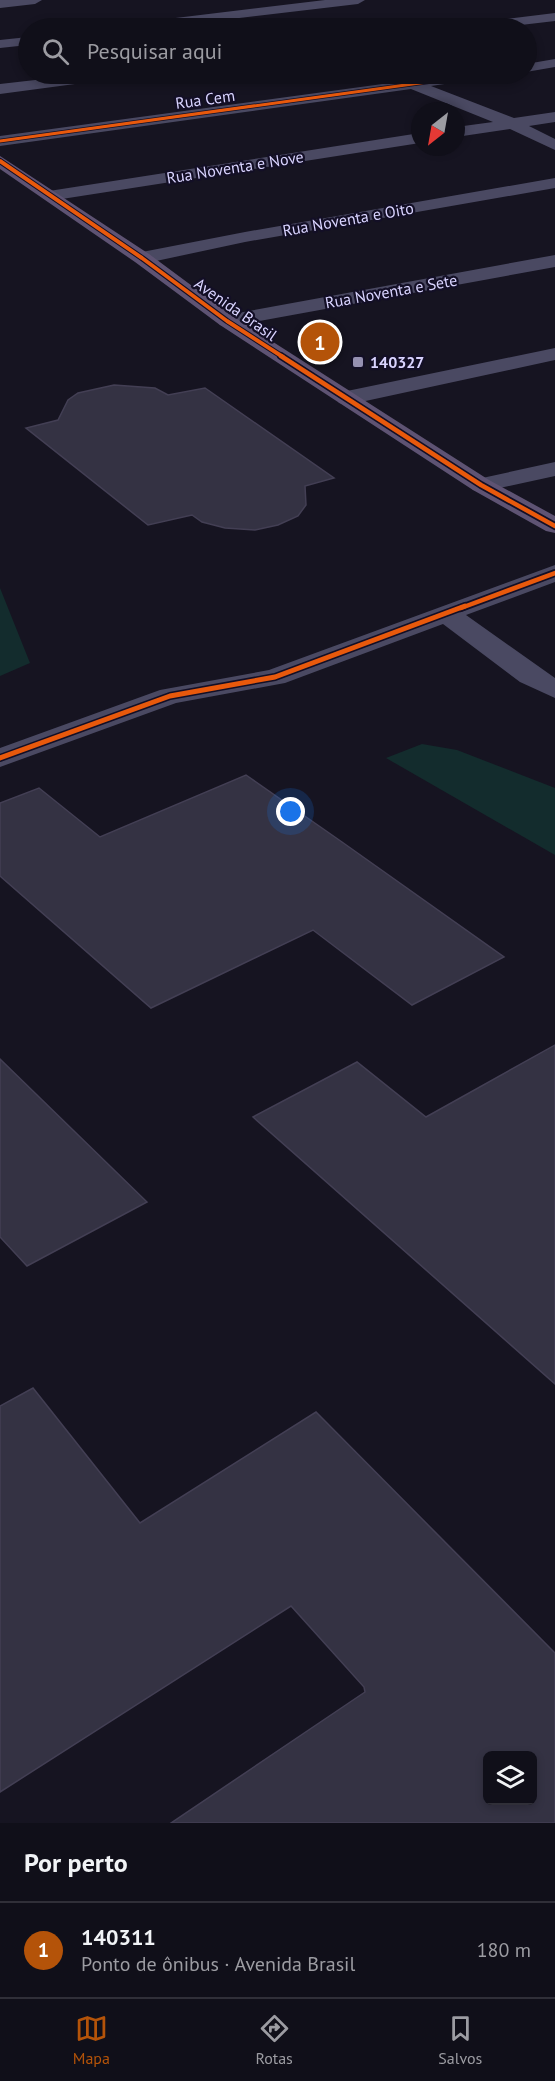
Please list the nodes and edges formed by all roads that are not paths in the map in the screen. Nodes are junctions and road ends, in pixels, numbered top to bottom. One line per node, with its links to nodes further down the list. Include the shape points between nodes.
1 (35, 0): 4 (street)
2 (234, 0): 5 (street)
3 (358, 0): 5 (street)
4 (0, 4)
5 (260, 12): 7 (street); 8 (street)
6 (555, 17): 9 (street)
7 (210, 18)
8 (273, 18)
9 (537, 19)
10 (18, 42): 11 (street)
11 (0, 44)
12 (555, 63): 13 (street)
13 (537, 66)
14 (40, 84): 16 (street)
15 (413, 84): 18 (street); 21 (street, Rua Cem)
16 (0, 89)
17 (555, 117): 18 (street)
18 (510, 123): 19 (street); 22 (street)
19 (465, 130)
20 (411, 139): 25 (street, Rua Noventa e Nove)
21 (0, 141)
22 (555, 145)
23 (0, 161): 25 (main road, Avenida Brasil)
24 (555, 183): 26 (street, Rua Noventa e Oito)
25 (49, 196): 26 (main road, Avenida Brasil)
26 (142, 258): 28 (main road, Avenida Brasil)
27 (555, 261): 28 (street, Rua Noventa e Sete)
28 (227, 321): 30 (main road, Avenida Brasil)
29 (555, 354): 30 (street)
30 (347, 399): 32 (main road, Avenida Brasil)
31 (555, 469): 32 (street)
32 (481, 485): 33 (main road, Avenida Brasil)
33 (555, 526)
34 (555, 573): 35 (street)
35 (447, 614): 36 (street); 37 (street, via 275,677 170,696)
36 (555, 690)
37 (0, 758)

